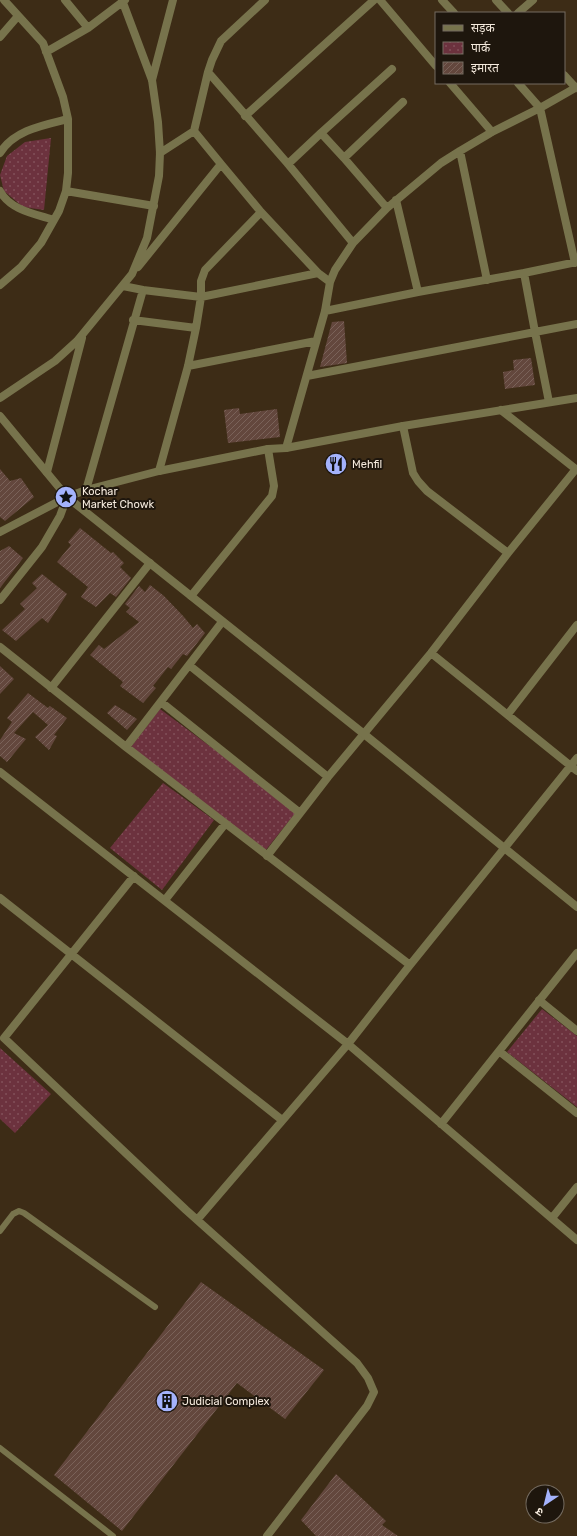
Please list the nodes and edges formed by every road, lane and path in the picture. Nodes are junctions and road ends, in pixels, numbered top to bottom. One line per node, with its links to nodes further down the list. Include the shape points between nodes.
1 (4, 0): 14 (street)
2 (65, 0): 15 (street)
3 (123, 0): 15 (street); 22 (street)
4 (174, 0): 22 (street)
5 (265, 0): 20 (street, via 221,41)
6 (374, 0): 28 (street)
7 (380, 0): 18 (street)
8 (442, 0): 11 (street)
9 (496, 0): 12 (street)
10 (533, 0): 13 (street)
11 (453, 12)
12 (507, 12)
13 (519, 12)
14 (18, 16): 16 (street); 17 (street, via 43,43)
15 (88, 28): 17 (street)
16 (0, 37)
17 (46, 52): 29 (street, via 63,97)
18 (435, 65)
19 (392, 69): 32 (street)
20 (208, 72): 28 (street); 30 (street)
21 (565, 76): 25 (street)
22 (152, 80): 35 (street)
23 (451, 84): 31 (street)
24 (519, 84): 27 (street)
25 (576, 88): 27 (street)
26 (403, 102): 36 (street)
27 (540, 108): 31 (street); 47 (street)
28 (245, 116): 38 (street)
29 (68, 119): 34 (street, via 23,133); 40 (street)
30 (194, 131): 35 (street); 37 (street)
31 (492, 132): 33 (street)
32 (321, 133): 36 (street); 38 (street)
33 (460, 150): 41 (street); 51 (street)
34 (0, 153)
35 (160, 153): 42 (street)
36 (344, 158): 43 (street)
37 (221, 164): 44 (street); 49 (street)
38 (288, 164): 46 (street)
39 (0, 191): 45 (street, via 18,208)
40 (66, 191): 42 (street); 45 (street)
41 (396, 200): 43 (street); 56 (street)
42 (154, 206): 49 (street, via 147,238)
43 (387, 208): 46 (street)
44 (261, 212): 48 (street); 57 (street, via 205,270 201,281)
45 (54, 220): 53 (street, via 41,243 21,267)
46 (353, 243): 52 (street)
47 (576, 263): 50 (street)
48 (318, 273): 52 (street); 57 (street)
49 (132, 274): 54 (street)
50 (524, 274): 51 (street); 62 (street)
51 (487, 280): 56 (street)
52 (330, 282): 58 (street)
53 (0, 285)
54 (123, 286): 55 (street); 63 (street)
55 (143, 290): 57 (street); 59 (street)
56 (418, 292): 58 (street)
57 (201, 296): 61 (street)
58 (325, 311): 64 (street)
59 (133, 320): 61 (street); 78 (street)
60 (577, 324): 62 (street)
61 (196, 328): 65 (street)
62 (535, 332): 66 (street); 69 (street)
63 (83, 334): 67 (street, via 55,361); 77 (street)
64 (316, 341): 65 (street); 66 (street)
65 (188, 366): 76 (street)
66 (307, 376): 73 (street)
67 (0, 398)
68 (577, 398): 69 (street)
69 (549, 402): 70 (street)
70 (501, 410): 72 (street); 75 (street)
71 (0, 416): 77 (street)
72 (402, 426): 73 (street); 81 (street, via 413,473 418,481 427,491)
73 (286, 448): 74 (street)
74 (268, 449): 76 (street); 83 (street, via 274,486 272,496)
75 (576, 470): 81 (street)
76 (159, 471): 78 (street)
77 (47, 472): 79 (street)
78 (86, 490): 79 (street)
79 (67, 497): 80 (street); 82 (street); 84 (street, via 60,516 45,542)
80 (0, 532)
81 (508, 553): 88 (street)
82 (150, 563): 83 (street); 90 (street)
83 (191, 596): 85 (street)
84 (0, 600)
85 (222, 622): 89 (street); 93 (street)
86 (577, 625): 92 (street)
87 (0, 647): 90 (street)
88 (431, 653): 92 (street); 93 (street)
89 (189, 665): 91 (street); 98 (street)
90 (51, 688): 94 (street)
91 (161, 702): 94 (street); 99 (street)
92 (508, 714): 96 (street)
93 (364, 734): 98 (street); 101 (street)
94 (126, 747): 100 (street)
95 (577, 758): 96 (street)
96 (574, 768): 101 (street)
97 (0, 772): 103 (street)
98 (328, 777): 99 (street)
99 (300, 813): 102 (street)
100 (225, 824): 102 (street); 105 (street)
101 (505, 849): 106 (street); 109 (street)
102 (267, 856): 109 (street)
103 (134, 876): 105 (street); 108 (street)
104 (0, 898): 108 (street)
105 (165, 900): 113 (street)
106 (577, 907)
107 (577, 953): 110 (street)
108 (71, 955): 112 (street); 116 (street)
109 (410, 965): 113 (street)
110 (539, 1000): 111 (street); 114 (street)
111 (577, 1031)
112 (2, 1036): 120 (street)
113 (348, 1044): 116 (street); 117 (street)
114 (499, 1051): 115 (street); 117 (street)
115 (577, 1113)
116 (282, 1120): 120 (street)
117 (441, 1124): 119 (street)
118 (577, 1187): 119 (street)
119 (552, 1218): 122 (street)
120 (197, 1220): 126 (street, via 357,1363 374,1392 367,1406)
121 (0, 1231): 123 (lane, via 13,1214 19,1211 24,1213)
122 (577, 1240)
123 (155, 1307)
124 (0, 1448): 125 (lane)
125 (113, 1536)
126 (267, 1536)

